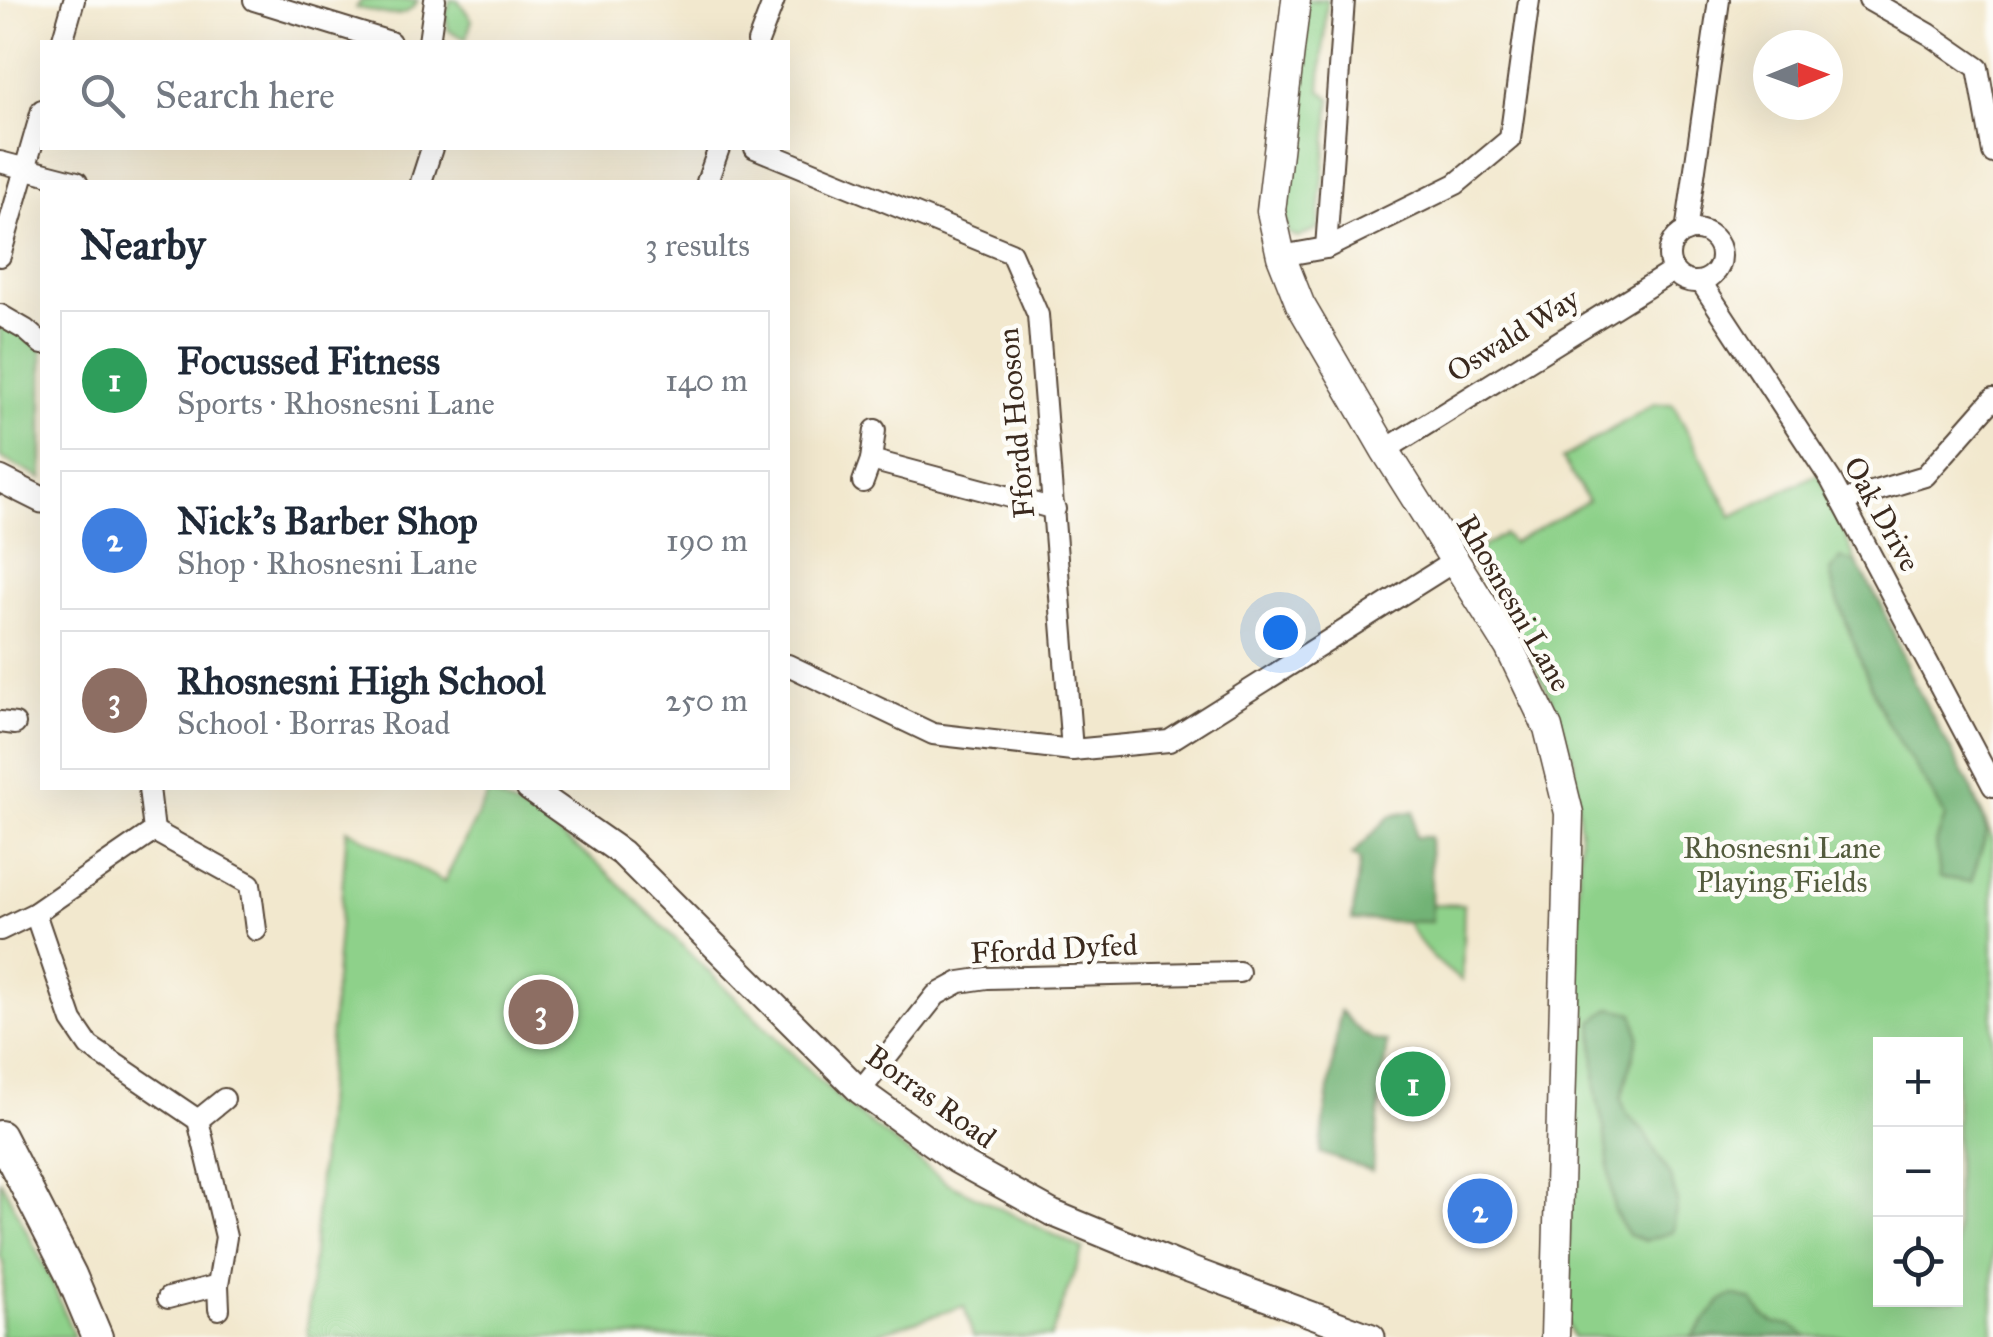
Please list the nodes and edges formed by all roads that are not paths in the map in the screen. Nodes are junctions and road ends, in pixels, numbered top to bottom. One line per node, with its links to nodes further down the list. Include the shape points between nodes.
1 (74, 0): 10 (street)
2 (254, 0): 11 (street)
3 (435, 0): 12 (street)
4 (774, 0): 13 (street)
5 (1296, 0): 27 (main road, Rhosnesni Lane, via 1272,211)
6 (1344, 0): 25 (street)
7 (1528, 0): 25 (street, via 1510,139 1456,184)
8 (1718, 0): 24 (street)
9 (1869, 0): 18 (street, via 1978,68)
10 (63, 40)
11 (384, 40)
12 (430, 40)
13 (759, 40)
14 (40, 117): 20 (street)
15 (431, 150): 22 (street)
16 (718, 150): 23 (street)
17 (760, 150): 40 (street, Ffordd Hooson, via 1011,253 1038,315)
18 (1993, 154)
19 (0, 162): 20 (street)
20 (26, 168): 21 (street); 26 (street)
21 (69, 180)
22 (422, 180)
23 (707, 180)
24 (1686, 232): 28 (street, via 1670,248); 29 (street, via 1710,235 1720,249 1715,272)
25 (1326, 248): 27 (street)
26 (0, 256)
27 (1281, 256): 34 (main road, Rhosnesni Lane, via 1300,304)
28 (1673, 270): 29 (street); 34 (street, Oswald Way)
29 (1701, 282): 39 (street, Oak Drive)
30 (0, 316): 31 (street)
31 (40, 342)
32 (1993, 399): 39 (street, via 1925,476)
33 (875, 430): 35 (street)
34 (1385, 450): 41 (main road, Rhosnesni Lane)
35 (871, 460): 37 (street); 40 (street)
36 (0, 479): 38 (street)
37 (862, 482)
38 (40, 499)
39 (1842, 500): 44 (street, Oak Drive)
40 (1055, 509): 43 (street, Ffordd Hooson)
41 (1453, 562): 43 (street, via 1168,741); 63 (main road, Rhosnesni Lane, via 1509,647 1548,728 1569,813)
42 (790, 665): 43 (street, via 933,734)
43 (1072, 750)
44 (1993, 786)
45 (150, 790): 47 (street)
46 (531, 790): 54 (street, Borras Road, via 622,853)
47 (154, 831): 49 (street); 50 (street)
48 (264, 868): 49 (street)
49 (250, 884): 52 (street)
50 (36, 913): 51 (street); 56 (street, via 72,1021 89,1046)
51 (0, 930)
52 (256, 930)
53 (1239, 972): 54 (street, Ffordd Dyfed, via 960,982 936,995)
54 (860, 1091): 62 (street, Borras Road, via 956,1160 1052,1213)
55 (224, 1098): 56 (street)
56 (198, 1120): 58 (street, via 226,1236)
57 (0, 1136): 61 (main road)
58 (218, 1285): 59 (street); 60 (street)
59 (168, 1298)
60 (220, 1309)
61 (97, 1337)
62 (1372, 1337)
63 (1556, 1337)

